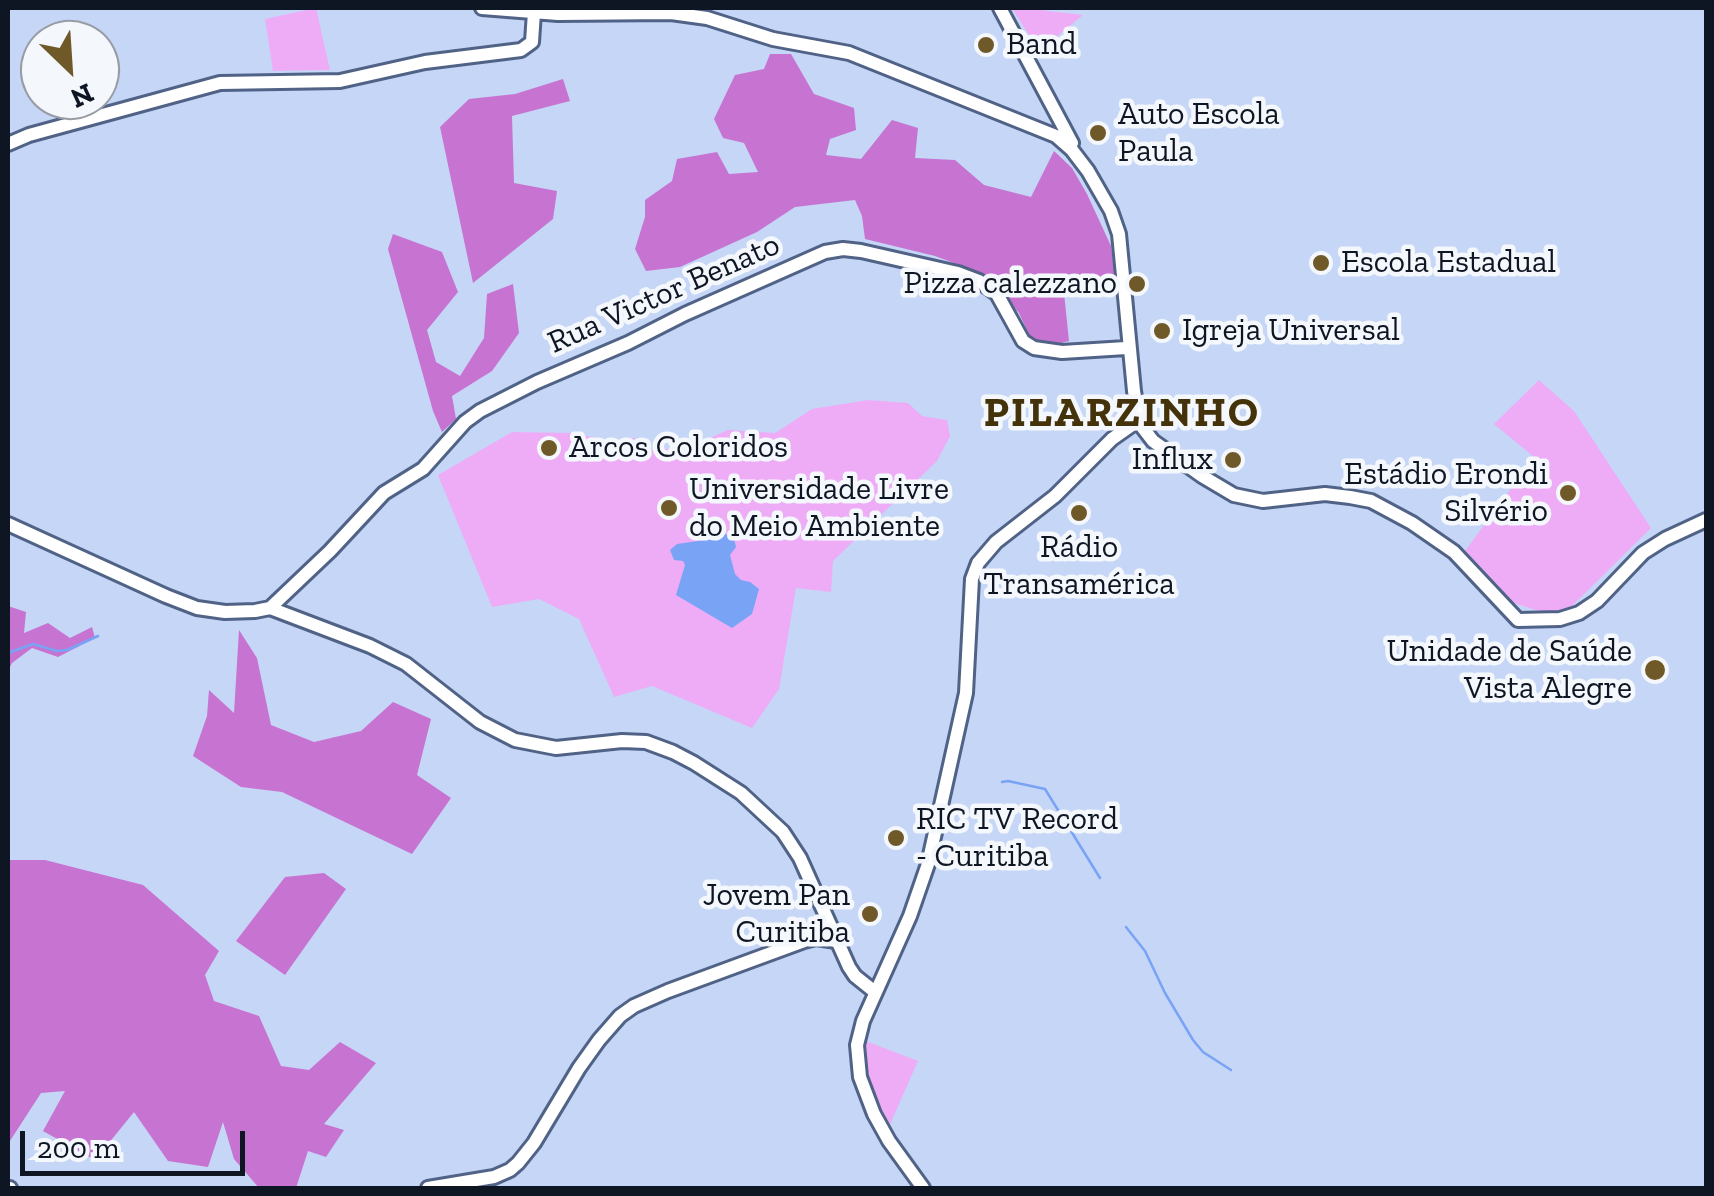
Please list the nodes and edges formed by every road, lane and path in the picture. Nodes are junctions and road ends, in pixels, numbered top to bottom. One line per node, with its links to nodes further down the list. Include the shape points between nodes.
1 (482, 8): 3 (street)
2 (1000, 8): 4 (street)
3 (534, 12): 5 (street, via 707,18 773,40 849,53); 6 (street, via 532,42 521,50 340,81 220,83)
4 (1054, 112): 5 (street); 7 (street)
5 (1062, 140): 7 (street)
6 (8, 144)
7 (1088, 171): 8 (street, via 1119,234)
8 (1124, 281): 9 (street); 10 (street)
9 (1126, 348): 10 (street); 11 (street); 14 (street, Rua Victor Benato, via 1034,348 1023,341 997,294 979,281 861,250 825,252 480,411 423,468 384,493)
10 (1133, 380): 11 (street)
11 (1139, 420): 12 (street, via 1160,446 1234,494 1272,501 1326,494 1371,501 1412,522 1454,552 1518,620 1560,620 1579,612 1643,553); 16 (street, via 978,563 970,587 966,693 932,845 910,916)
12 (1706, 520)
13 (8, 524): 14 (street, via 197,608)
14 (270, 608): 15 (street, via 396,658 469,716 515,740 556,748 646,742 694,763 741,793 783,832)
15 (836, 941): 16 (street, via 855,976); 17 (street, via 804,941 634,1006 588,1055 518,1164 494,1178)
16 (875, 992): 18 (street, via 859,1034 860,1077 889,1142)
17 (428, 1188)
18 (923, 1188)

